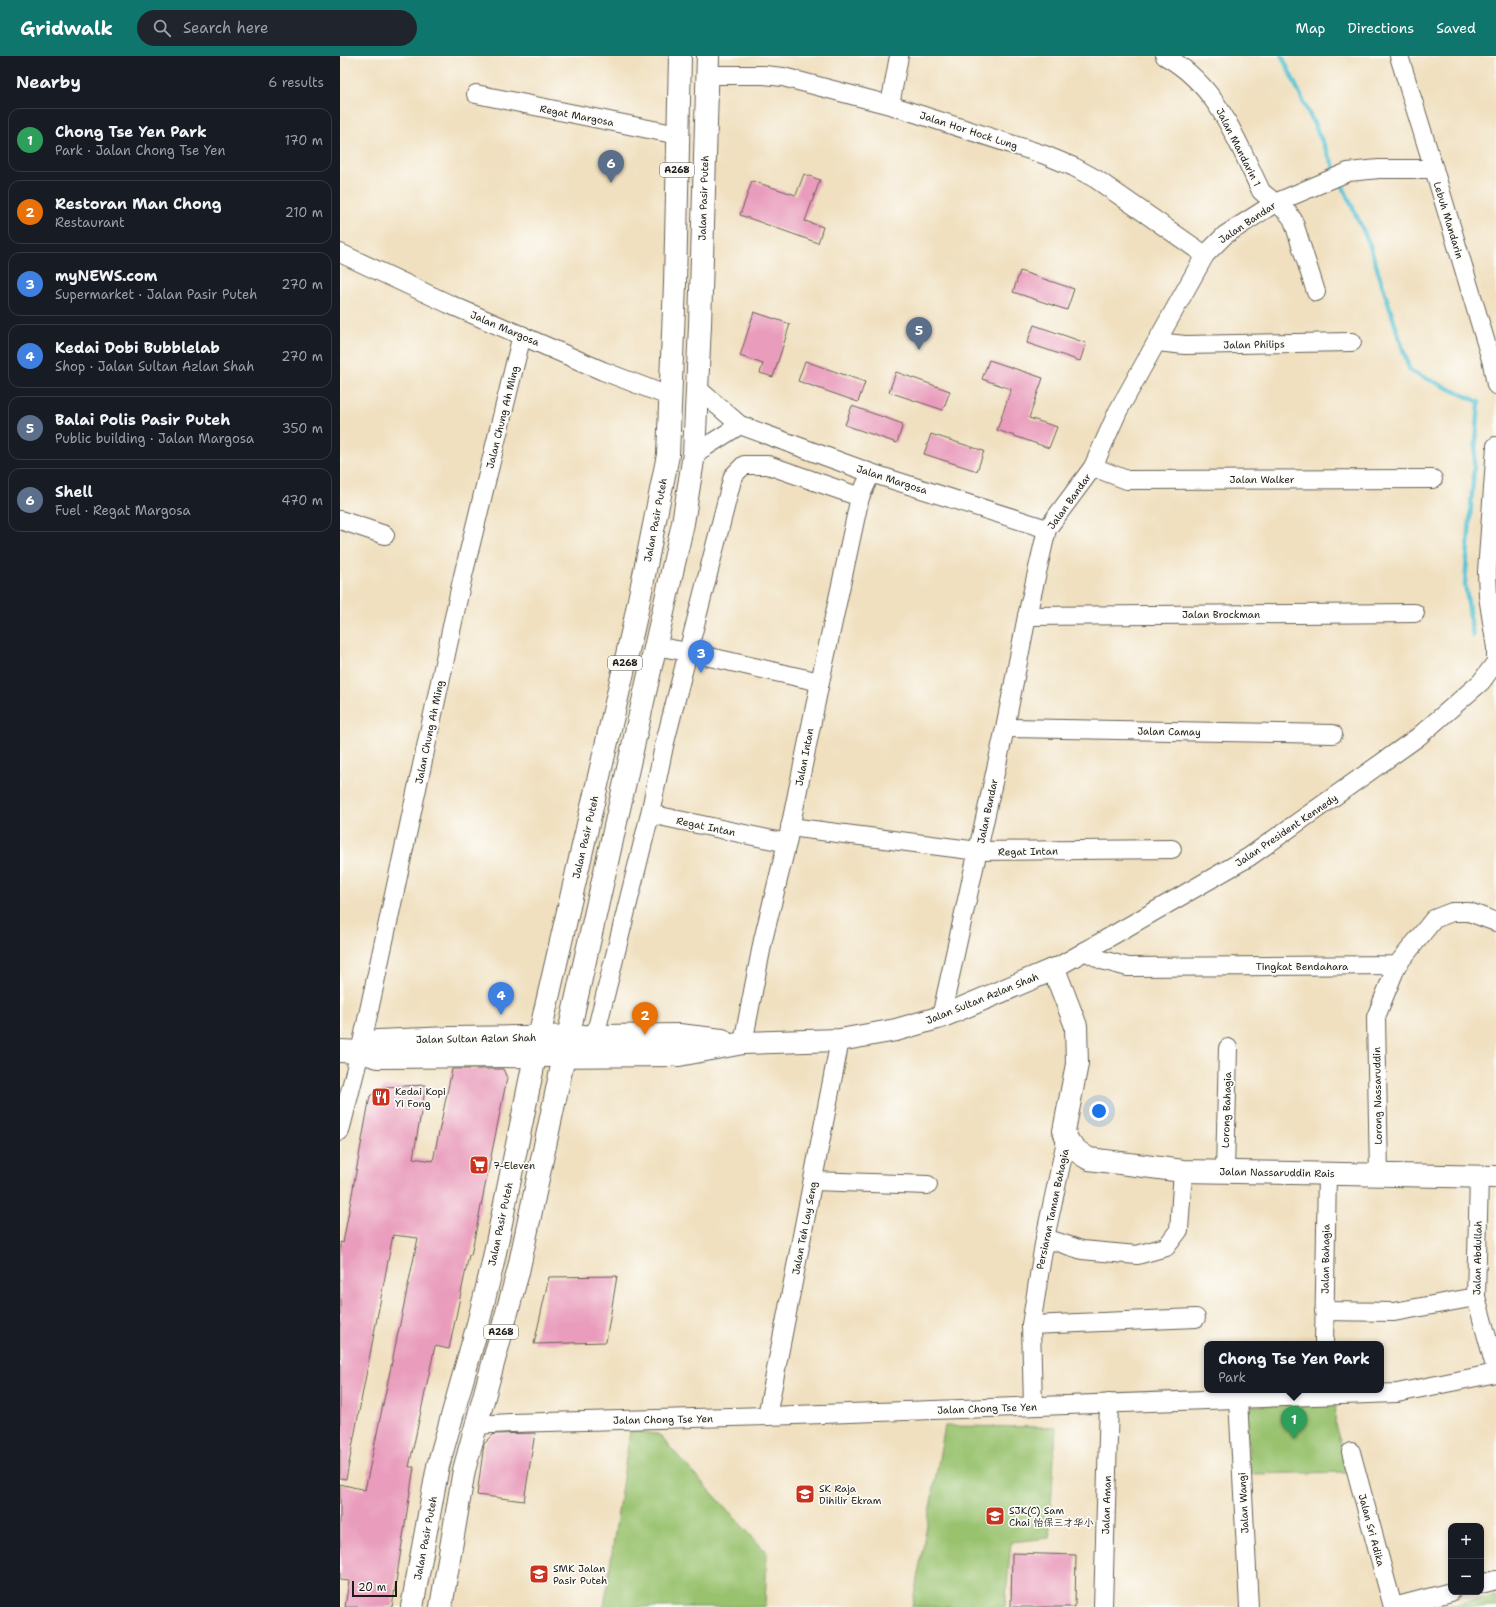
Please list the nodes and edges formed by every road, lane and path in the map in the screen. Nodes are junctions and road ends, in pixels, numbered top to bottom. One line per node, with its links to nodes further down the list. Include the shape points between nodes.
1 (680, 56): 8 (main road, Jalan Pasir Puteh / A268)
2 (899, 56): 7 (street)
3 (1165, 56): 10 (street, Jalan Mandarin 1, via 1202,84 1215,100 1228,120 1262,191)
4 (1399, 56): 9 (street, Lebuh Mandarin)
5 (707, 65): 7 (street, Jalan Hor Hock Lung, via 783,77); 18 (main road, Jalan Pasir Puteh / A268)
6 (476, 94): 8 (street, Regat Margosa)
7 (890, 105): 11 (street, Jalan Hor Hock Lung, via 1045,154 1074,167 1096,179)
8 (678, 135): 19 (main road, Jalan Pasir Puteh / A268)
9 (1434, 169): 10 (street, Jalan Bandar, via 1348,172); 17 (street, Lebuh Mandarin, via 1492,363)
10 (1274, 203): 11 (street, Jalan Bandar, via 1225,235); 13 (street, Jalan Mandarin 1, via 1289,213 1293,220)
11 (1205, 255): 15 (street, Jalan Bandar)
12 (341, 257): 14 (street, Jalan Margosa)
13 (1316, 292)
14 (522, 335): 19 (street, Jalan Margosa, via 603,371); 53 (street, Jalan Chung Ah Ming)
15 (1157, 342): 16 (street, Jalan Philips, via 1185,345); 23 (street, Jalan Bandar, via 1118,411)
16 (1352, 342)
17 (1496, 385)
18 (697, 388): 20 (street); 22 (main road, Jalan Pasir Puteh / A268)
19 (672, 397): 50 (main road, Jalan Pasir Puteh / A268, via 668,455 635,620)
20 (740, 425): 22 (street); 24 (street, Jalan Margosa)
21 (1496, 446): 34 (street, via 1487,572)
22 (694, 454): 32 (main road, Jalan Pasir Puteh / A268, via 683,523)
23 (1093, 467): 25 (street, Jalan Walker, via 1127,480); 28 (street, Jalan Bandar)
24 (871, 473): 26 (street, Jalan Intan); 28 (street, Jalan Margosa)
25 (1433, 478)
26 (860, 497): 33 (street, via 768,466 744,465 732,476); 35 (street, Jalan Intan)
27 (340, 520): 29 (street)
28 (1047, 529): 31 (street, Jalan Bandar)
29 (385, 535)
30 (1415, 613): 31 (street, Jalan Brockman)
31 (1027, 616): 36 (street, Jalan Bandar)
32 (655, 646): 33 (street); 51 (main road, Jalan Pasir Puteh / A268)
33 (688, 652): 35 (street); 38 (street)
34 (1496, 662): 43 (street, Jalan President Kennedy, via 1481,682 1418,737 1249,857)
35 (820, 682): 39 (street, Jalan Intan)
36 (1005, 728): 37 (street, Jalan Camay); 41 (street, Jalan Bandar)
37 (1333, 734)
38 (650, 814): 39 (street, Regat Intan); 49 (street)
39 (788, 835): 41 (street, Regat Intan); 48 (street, Jalan Intan, via 763,940)
40 (1172, 849): 41 (street, Regat Intan)
41 (978, 851): 46 (street, Jalan Bandar)
42 (1496, 922): 44 (street, via 1469,912 1452,912 1434,919)
43 (1085, 951): 44 (street, Tingkat Bendahara, via 1102,960 1128,967); 45 (street, Jalan President Kennedy)
44 (1397, 965): 59 (street, Lorong Nassaruddin, via 1376,1017)
45 (1054, 969): 46 (main road, Jalan Sultan Azlan Shah); 55 (main road, Persiaran Taman Bahagia, via 1076,1026 1077,1064 1064,1130)
46 (941, 1017): 47 (main road, Jalan Sultan Azlan Shah, via 896,1030)
47 (840, 1040): 48 (main road, Jalan Sultan Azlan Shah); 61 (street, Jalan Teh Lay Seng)
48 (743, 1043): 49 (main road, via 678,1055)
49 (593, 1046): 51 (main road, Jalan Sultan Azlan Shah)
50 (537, 1047): 51 (main road, Jalan Sultan Azlan Shah); 53 (main road, Jalan Sultan Azlan Shah, via 378,1057); 82 (main road, Jalan Pasir Puteh / A268, via 488,1282 438,1466)
51 (566, 1047): 77 (main road, Jalan Pasir Puteh / A268, via 518,1272)
52 (1228, 1048): 57 (street, Lorong Bahagia)
53 (350, 1052): 54 (street, Jalan Chung Ah Ming)
54 (340, 1131)
55 (1066, 1141): 56 (main road, Jalan Nassaruddin Rais, via 1078,1153 1089,1159); 63 (street, Persiaran Taman Bahagia)
56 (1183, 1171): 57 (main road, Jalan Nassaruddin Rais); 63 (street, via 1179,1230 1166,1247 1137,1255 1082,1250)
57 (1225, 1172): 58 (main road, Jalan Nassaruddin Rais)
58 (1327, 1173): 59 (main road, Jalan Nassaruddin Rais); 65 (street, Jalan Bahagia)
59 (1379, 1175): 60 (main road, Jalan Nassaruddin Rais)
60 (1488, 1177): 64 (street, Jalan Abdullah)
61 (813, 1181): 62 (street); 76 (street, Jalan Teh Lay Seng)
62 (928, 1185)
63 (1045, 1238): 67 (street, Persiaran Taman Bahagia)
64 (1476, 1298): 65 (street, via 1394,1312); 68 (street, Jalan Abdullah)
65 (1324, 1311): 69 (street, Jalan Bahagia)
66 (1196, 1318): 67 (street)
67 (1031, 1325): 75 (street, Persiaran Taman Bahagia)
68 (1491, 1335): 70 (street, Jalan Abdullah)
69 (1324, 1341)
70 (1496, 1370)
71 (1496, 1373): 72 (street, Jalan Chong Tse Yen, via 1397,1393)
72 (1323, 1393): 73 (street, Jalan Chong Tse Yen)
73 (1238, 1399): 74 (street, Jalan Chong Tse Yen); 85 (street, Jalan Wangi)
74 (1109, 1403): 75 (street, Jalan Chong Tse Yen); 84 (street, Jalan Aman)
75 (1033, 1406): 76 (street, Jalan Chong Tse Yen)
76 (767, 1416): 77 (street, Jalan Chong Tse Yen)
77 (475, 1425): 83 (main road, Jalan Pasir Puteh / A268, via 464,1470)
78 (1351, 1452): 86 (street, Jalan Sri Adika)
79 (1496, 1580): 80 (street)
80 (1484, 1583)
81 (1448, 1593): 86 (street)
82 (412, 1607)
83 (441, 1607)
84 (1103, 1607)
85 (1249, 1607)
86 (1394, 1607)

